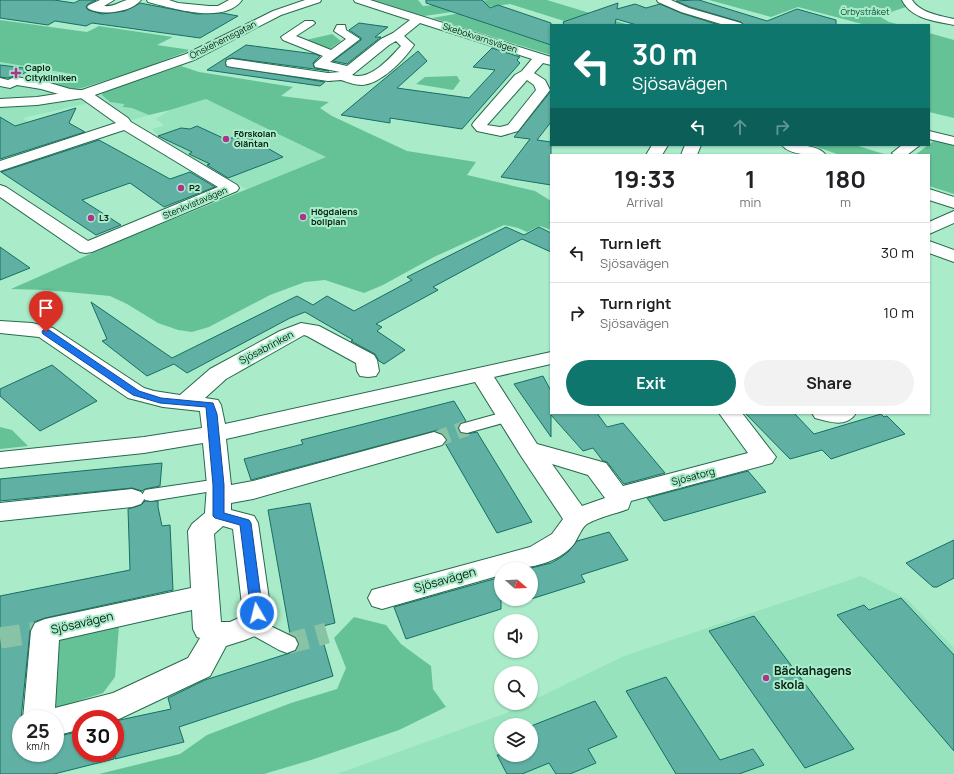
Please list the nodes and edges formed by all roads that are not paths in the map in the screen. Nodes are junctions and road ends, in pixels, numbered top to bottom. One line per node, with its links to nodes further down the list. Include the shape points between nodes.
1 (109, 0): 2 (street, via 93,7 117,10)
2 (136, 0)
3 (152, 0): 9 (street)
4 (237, 0): 9 (street, via 214,10 166,4)
5 (316, 0): 22 (street, Önskehemsgatan, via 271,16 190,57)
6 (359, 0): 10 (street, Skebokvarnsvägen)
7 (662, 0): 13 (street, via 685,10)
8 (907, 0): 11 (street, via 910,6 927,15)
9 (167, 1)
10 (419, 19): 15 (street); 17 (street, Skebokvarnsvägen)
11 (954, 22)
12 (309, 23): 16 (street, via 281,44 288,49 304,45)
13 (734, 24)
14 (341, 27): 16 (street, via 340,31 354,39)
15 (397, 36): 19 (street, via 385,42); 19 (street, via 408,45 405,51 371,79 346,78)
16 (333, 55): 19 (street, via 320,64)
17 (546, 59): 20 (street, Skebokvarnsvägen)
18 (232, 63): 19 (street, via 328,77)
19 (346, 73)
20 (527, 74): 20 (street, Skebokvarnsvägen, via 520,78 479,125 482,128 501,132 512,128 543,90 540,83)
21 (0, 82): 22 (street, Önskehemsgatan, via 10,84 15,81)
22 (84, 94): 23 (street, Önskehemsgatan); 24 (street, Önskehemsgatan)
23 (0, 103)
24 (125, 125): 29 (street); 30 (street, Stenkvistavägen, via 231,188 86,248)
25 (930, 135): 26 (street)
26 (954, 141)
27 (793, 146): 28 (street)
28 (815, 154)
29 (0, 166)
30 (0, 190)
31 (930, 194): 32 (street)
32 (954, 203)
33 (954, 216): 34 (street)
34 (930, 228)
35 (930, 246): 36 (street)
36 (954, 257)
37 (0, 327): 41 (street, via 46,332 136,393 160,400)
38 (550, 358): 40 (street)
39 (368, 371): 41 (street, Sjösabrinken, via 366,360 312,330 301,329 280,338 218,374)
40 (481, 374): 45 (street); 47 (street)
41 (185, 403): 47 (street, via 210,405)
42 (731, 414): 52 (street, Sjösatorg, via 764,457)
43 (828, 414): 44 (street)
44 (843, 414)
45 (508, 416): 46 (street); 49 (street)
46 (467, 428)
47 (214, 434): 50 (street, via 144,445); 53 (street)
48 (434, 440): 53 (street)
49 (529, 450): 52 (street, via 597,469); 55 (street)
50 (0, 460)
51 (141, 496): 53 (street); 54 (street)
52 (618, 497): 55 (street, Sjösatorg, via 619,503)
53 (218, 499): 56 (street, via 201,531); 58 (street, via 245,523 257,613)
54 (0, 512)
55 (576, 518): 57 (street, Sjösavägen, via 568,535 552,548 538,554)
56 (205, 596): 59 (street, via 207,629); 61 (street, Sjösavägen, via 45,631)
57 (382, 598)
58 (252, 625): 59 (street, via 230,633); 60 (street)
59 (217, 634): 62 (street, via 199,667 119,705)
60 (287, 644)
61 (40, 710)
62 (64, 720)

